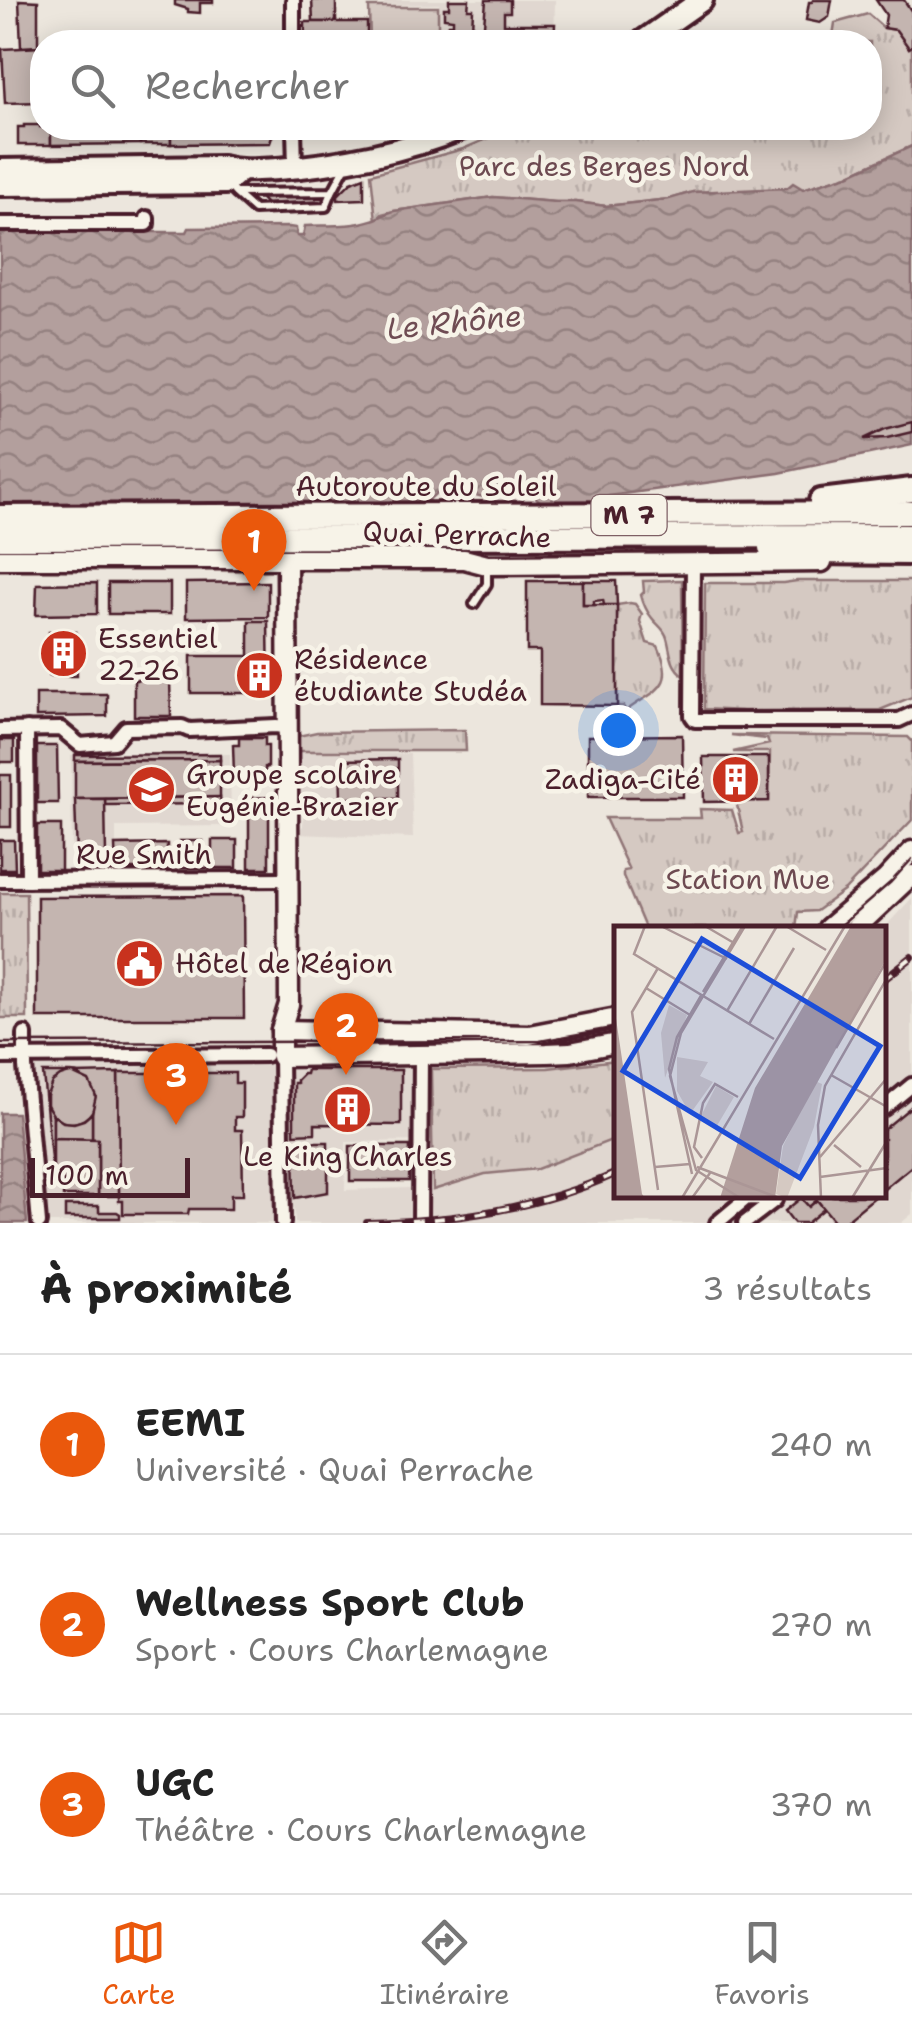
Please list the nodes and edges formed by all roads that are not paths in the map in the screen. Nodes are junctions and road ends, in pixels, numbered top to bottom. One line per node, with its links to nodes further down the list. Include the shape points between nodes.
1 (293, 0): 3 (street)
2 (702, 0): 4 (main road)
3 (293, 30)
4 (659, 30)
5 (294, 140): 8 (street)
6 (426, 140): 7 (main road)
7 (348, 160): 8 (main road); 13 (lane)
8 (295, 168): 11 (main road)
9 (0, 171): 10 (main road); 12 (lane)
10 (41, 177): 11 (main road, via 222,168); 12 (main road)
11 (233, 183): 13 (lane); 13 (lane, via 254,210 326,207)
12 (0, 185)
13 (332, 192)
14 (147, 218): 15 (street, via 146,224)
15 (0, 224)
16 (912, 490): 18 (highway)
17 (912, 513): 18 (highway, Autoroute du Soleil / M 7)
18 (762, 514): 19 (highway, Autoroute du Soleil / M 7)
19 (0, 517)
20 (667, 536): 21 (highway, Autoroute du Soleil / M 7); 22 (highway, Autoroute du Soleil / M 7); 23 (highway, via 809,552)
21 (912, 536)
22 (0, 538)
23 (912, 553)
24 (0, 559): 25 (street, Quai Perrache)
25 (287, 559): 28 (street, Quai Perrache, via 464,559); 31 (street)
26 (912, 562): 27 (street, Quai Perrache)
27 (693, 563): 28 (street, Quai Perrache); 30 (street, via 695,720 900,720)
28 (486, 565): 29 (lane, via 488,584)
29 (474, 604)
30 (912, 714)
31 (289, 728): 32 (street, via 126,728 114,742 80,745 61,729); 36 (street)
32 (27, 729): 33 (street); 38 (street)
33 (0, 730)
34 (912, 851): 39 (street)
35 (912, 875): 40 (street)
36 (288, 878): 38 (street, Rue Smith); 42 (street, via 289,1004)
37 (0, 880): 38 (street, Rue Smith)
38 (28, 880)
39 (830, 926)
40 (858, 926)
41 (614, 1019): 42 (street, via 529,1035)
42 (281, 1030): 48 (street)
43 (25, 1034): 47 (street)
44 (614, 1043): 45 (street, via 558,1052)
45 (420, 1054): 48 (street); 55 (street)
46 (0, 1056): 47 (street)
47 (24, 1056): 48 (street); 53 (street)
48 (274, 1056): 54 (street)
49 (912, 1085): 50 (street)
50 (887, 1106)
51 (748, 1198): 56 (street)
52 (776, 1198): 57 (street)
53 (39, 1223)
54 (283, 1223)
55 (420, 1223)
56 (717, 1223)
57 (745, 1223)

